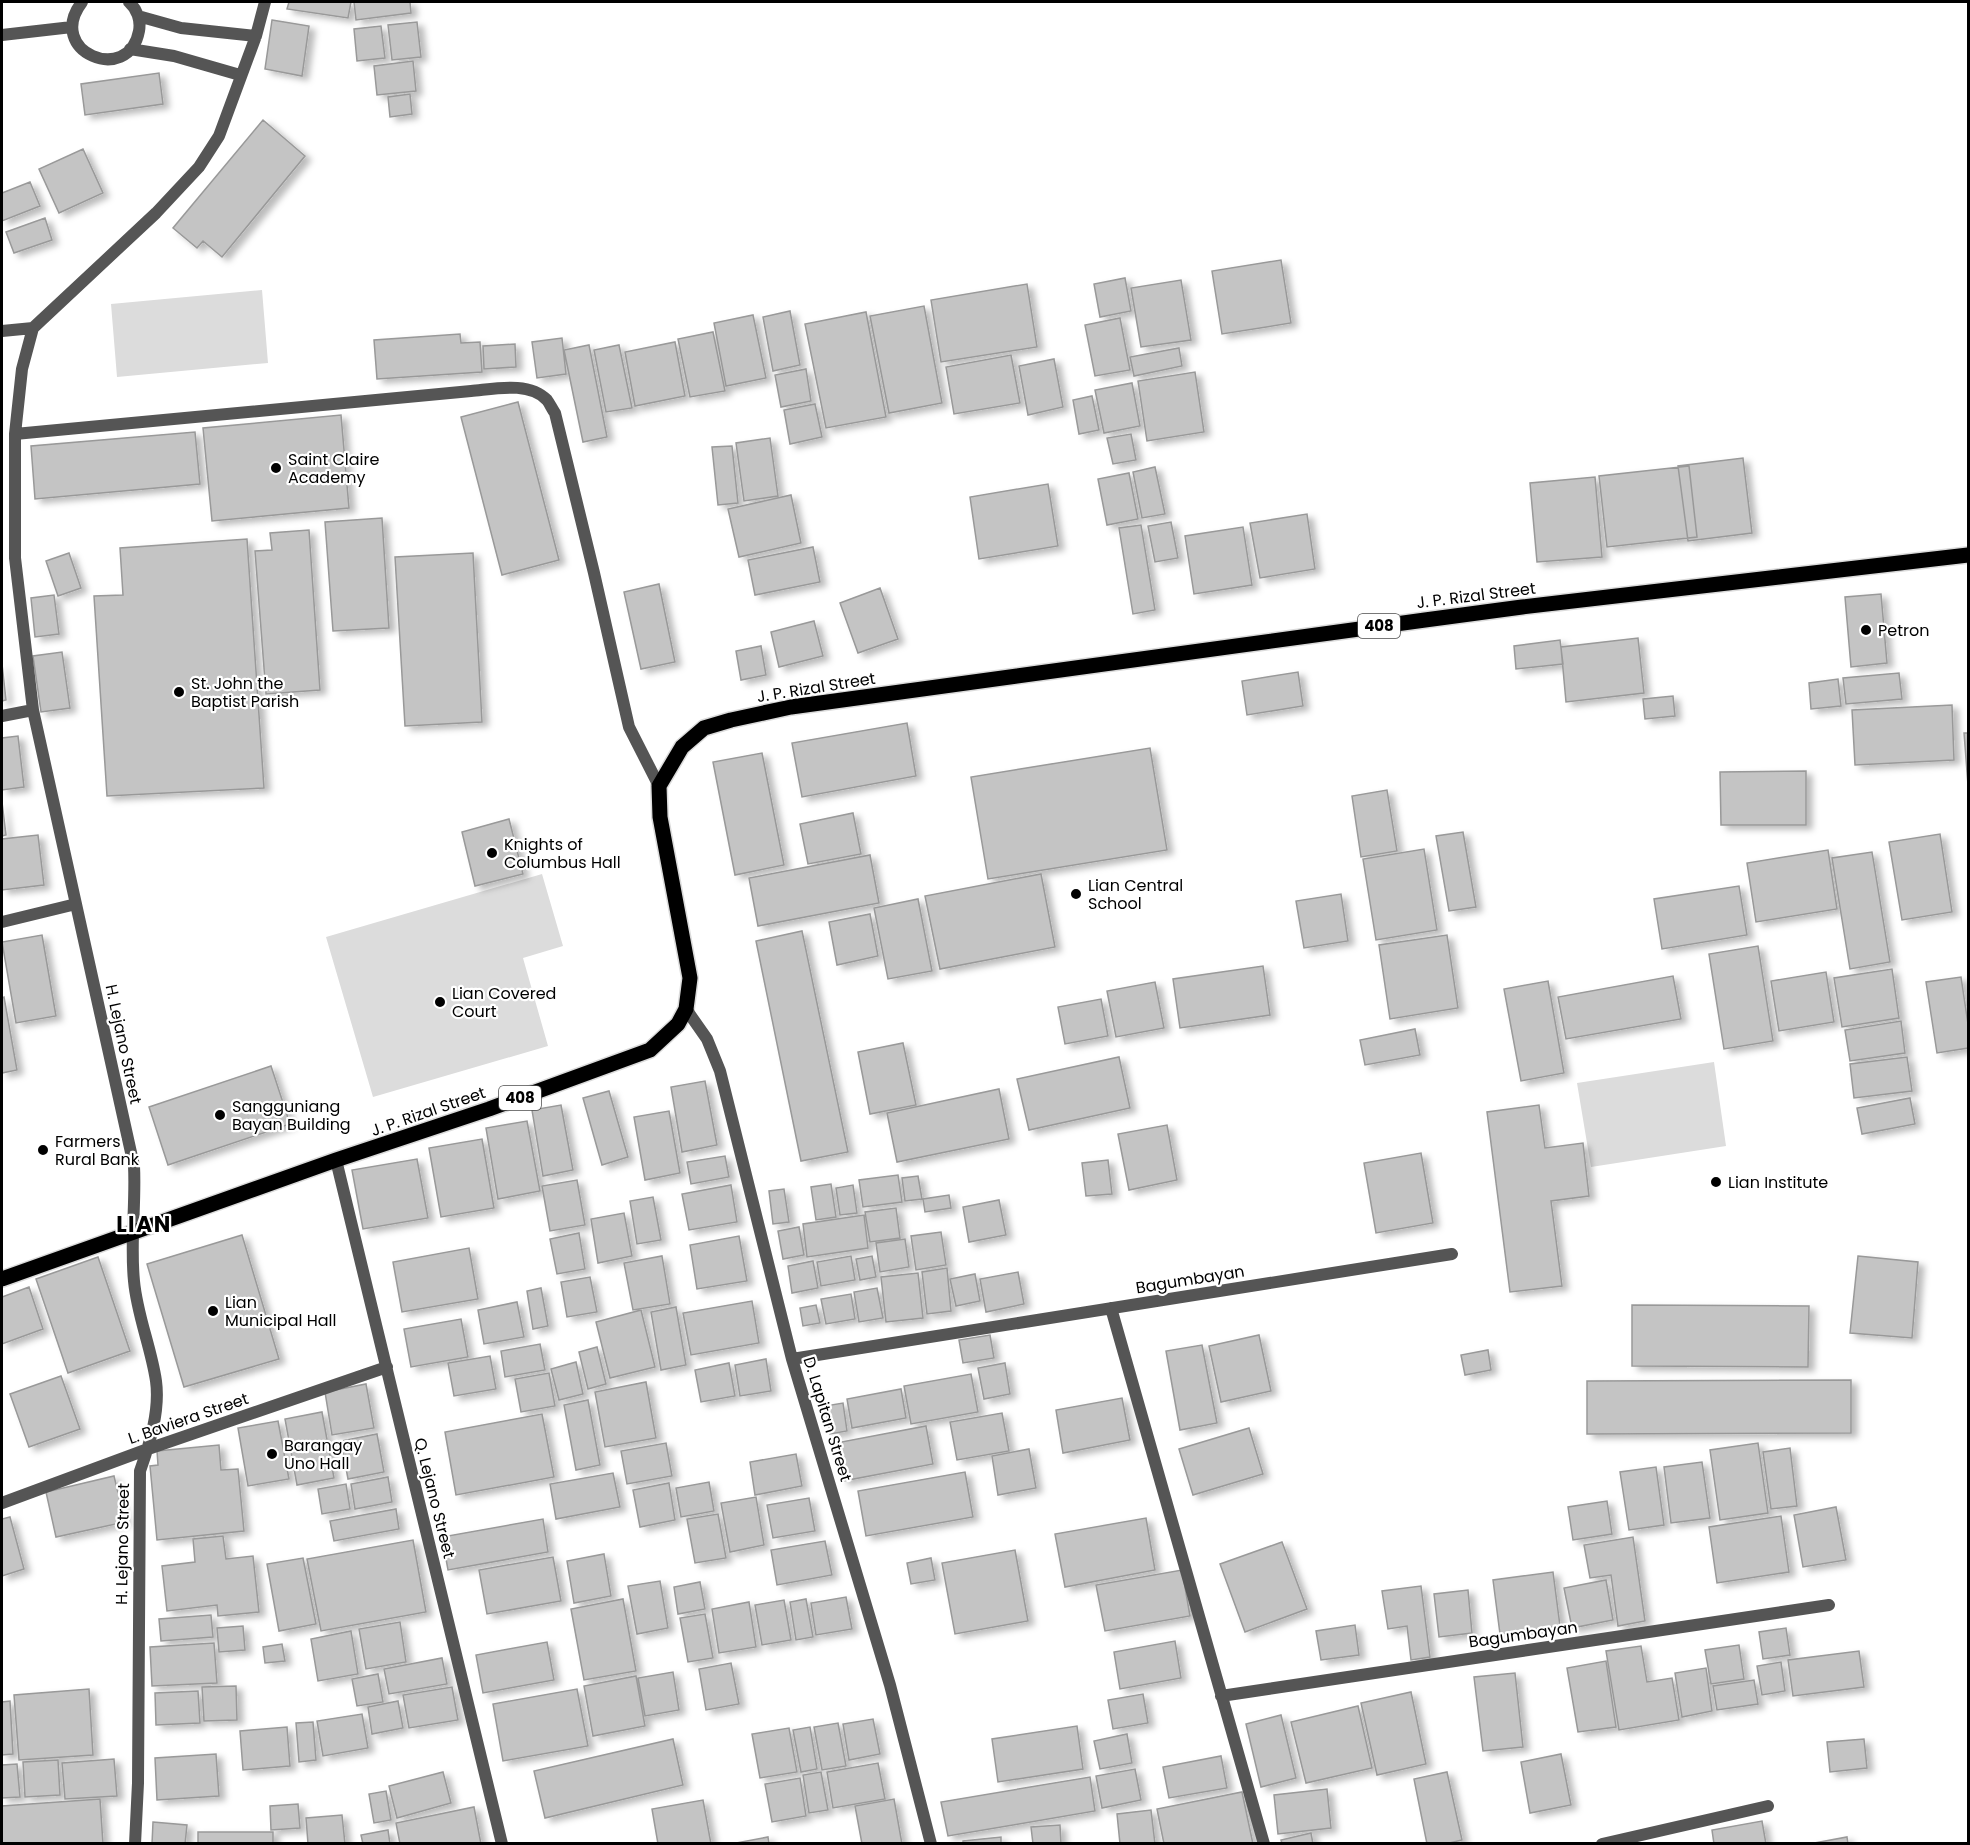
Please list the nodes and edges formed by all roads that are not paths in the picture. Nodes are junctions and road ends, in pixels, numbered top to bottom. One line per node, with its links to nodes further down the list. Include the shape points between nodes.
1 (82, 2): 5 (street)
2 (129, 2): 4 (street)
3 (265, 2): 7 (street)
4 (138, 16): 7 (street, via 181,28); 8 (street, via 139,34)
5 (72, 27): 6 (street); 8 (street, via 80,48 99,59 110,60)
6 (2, 35)
7 (256, 36): 9 (street)
8 (130, 50): 9 (street)
9 (240, 75): 10 (street, via 219,136 199,167 156,213)
10 (33, 328): 11 (street); 12 (street, H. Lejano Street, via 22,369)
11 (2, 331)
12 (15, 434): 14 (street, H. Lejano Street, via 15,558); 16 (street, via 471,391 533,390 547,400 555,413 629,727)
13 (1968, 555): 16 (main road, J. P. Rizal Street / 408, via 1512,608 791,707 704,728 682,747)
14 (33, 710): 15 (street); 17 (street, H. Lejano Street)
15 (2, 716)
16 (659, 786): 19 (main road, J. P. Rizal Street / 408, via 660,817 690,978)
17 (76, 904): 18 (street); 21 (street, H. Lejano Street, via 134,1166)
18 (2, 922)
19 (686, 1008): 20 (main road, J. P. Rizal Street / 408, via 678,1024 650,1050); 25 (street, D. Lapitan Street, via 707,1040 720,1071)
20 (336, 1160): 21 (main road, J. P. Rizal Street / 408); 26 (street, Q. Lejano Street)
21 (131, 1234): 23 (main road, J. P. Rizal Street / 408); 27 (street, H. Lejano Street, via 134,1283 156,1381)
22 (1452, 1254): 24 (street, Bagumbayan)
23 (2, 1279)
24 (1111, 1308): 25 (street, Bagumbayan); 30 (street)
25 (792, 1359): 34 (street, D. Lapitan Street, via 890,1685)
26 (387, 1367): 27 (street, L. Baviera Street); 33 (street, Q. Lejano Street)
27 (148, 1449): 28 (street, L. Baviera Street); 32 (street, H. Lejano Street, via 140,1471)
28 (2, 1503)
29 (1829, 1605): 30 (street, Bagumbayan)
30 (1221, 1696): 35 (street)
31 (1768, 1806): 36 (street)
32 (135, 1844)
33 (502, 1844)
34 (931, 1844)
35 (1264, 1844)
36 (1602, 1844)

